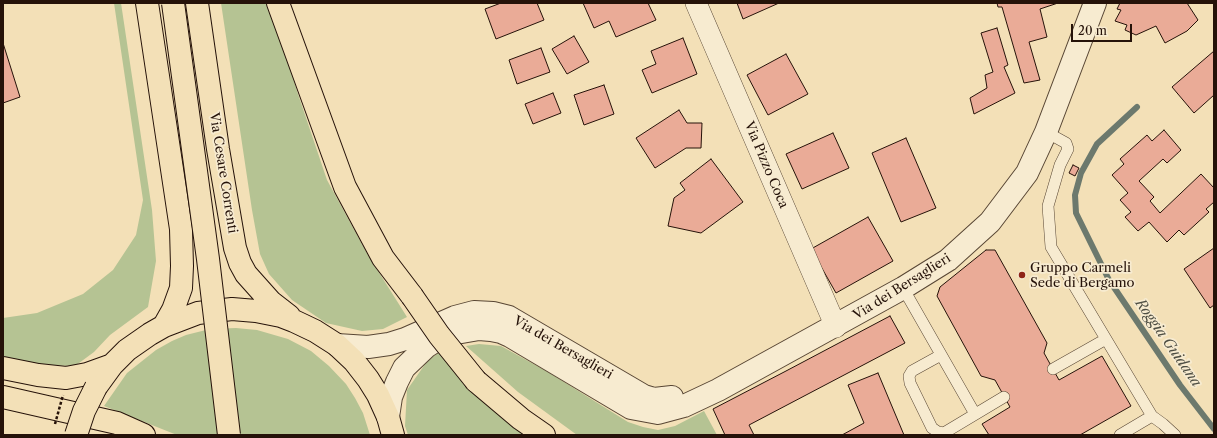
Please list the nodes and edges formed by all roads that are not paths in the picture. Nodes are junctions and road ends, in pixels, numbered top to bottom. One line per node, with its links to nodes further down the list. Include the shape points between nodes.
1 (140, 3): 8 (street, via 144,25)
2 (147, 3): 8 (highway)
3 (173, 3): 32 (highway, bridge)
4 (197, 3): 11 (highway, Via Cesare Correnti, via 235,248 246,274 271,302)
5 (278, 3): 33 (highway, bridge, via 345,187 383,258 476,381)
6 (696, 3): 13 (street, Via Pizzo Coca)
7 (1095, 3): 9 (street, Via dei Bersaglieri)
8 (155, 55): 12 (highway, via 181,237 182,266 181,288)
9 (1046, 132): 10 (street, Via dei Bersaglieri, via 1027,173 990,222 948,260); 14 (lane, via 1066,143 1068,149 1060,165 1048,206 1051,247)
10 (903, 288): 13 (street, Via dei Bersaglieri); 16 (lane)
11 (294, 320): 12 (highway, via 269,313 232,309 198,313); 15 (highway)
12 (164, 326): 17 (highway, via 133,345)
13 (836, 327): 20 (street, Via dei Bersaglieri)
14 (1106, 339): 19 (lane); 25 (lane)
15 (337, 345): 20 (street, Via dei Bersaglieri, via 368,347 389,344 405,340 455,317 474,312 493,313 509,317 644,396 654,399); 26 (highway, via 368,379 378,395)
16 (942, 355): 24 (lane); 28 (lane, via 912,371 910,376 910,383)
17 (112, 365): 18 (highway, via 66,378); 29 (highway, bridge, via 96,387)
18 (3, 368)
19 (1052, 369)
20 (718, 390): 26 (street, Via dei Bersaglieri, via 668,411 658,413 631,408 510,336 491,330 479,330 456,333 437,340 414,357 404,368 391,397)
21 (3, 397): 31 (highway, via 117,423)
22 (1004, 397): 24 (lane)
23 (3, 411): 30 (highway)
24 (975, 414): 27 (lane)
25 (1152, 416): 34 (lane); 35 (lane)
26 (390, 426)
27 (959, 430): 28 (lane)
28 (937, 434)
29 (76, 435)
30 (118, 435)
31 (144, 435)
32 (229, 435)
33 (544, 435)
34 (1120, 435)
35 (1174, 435)

